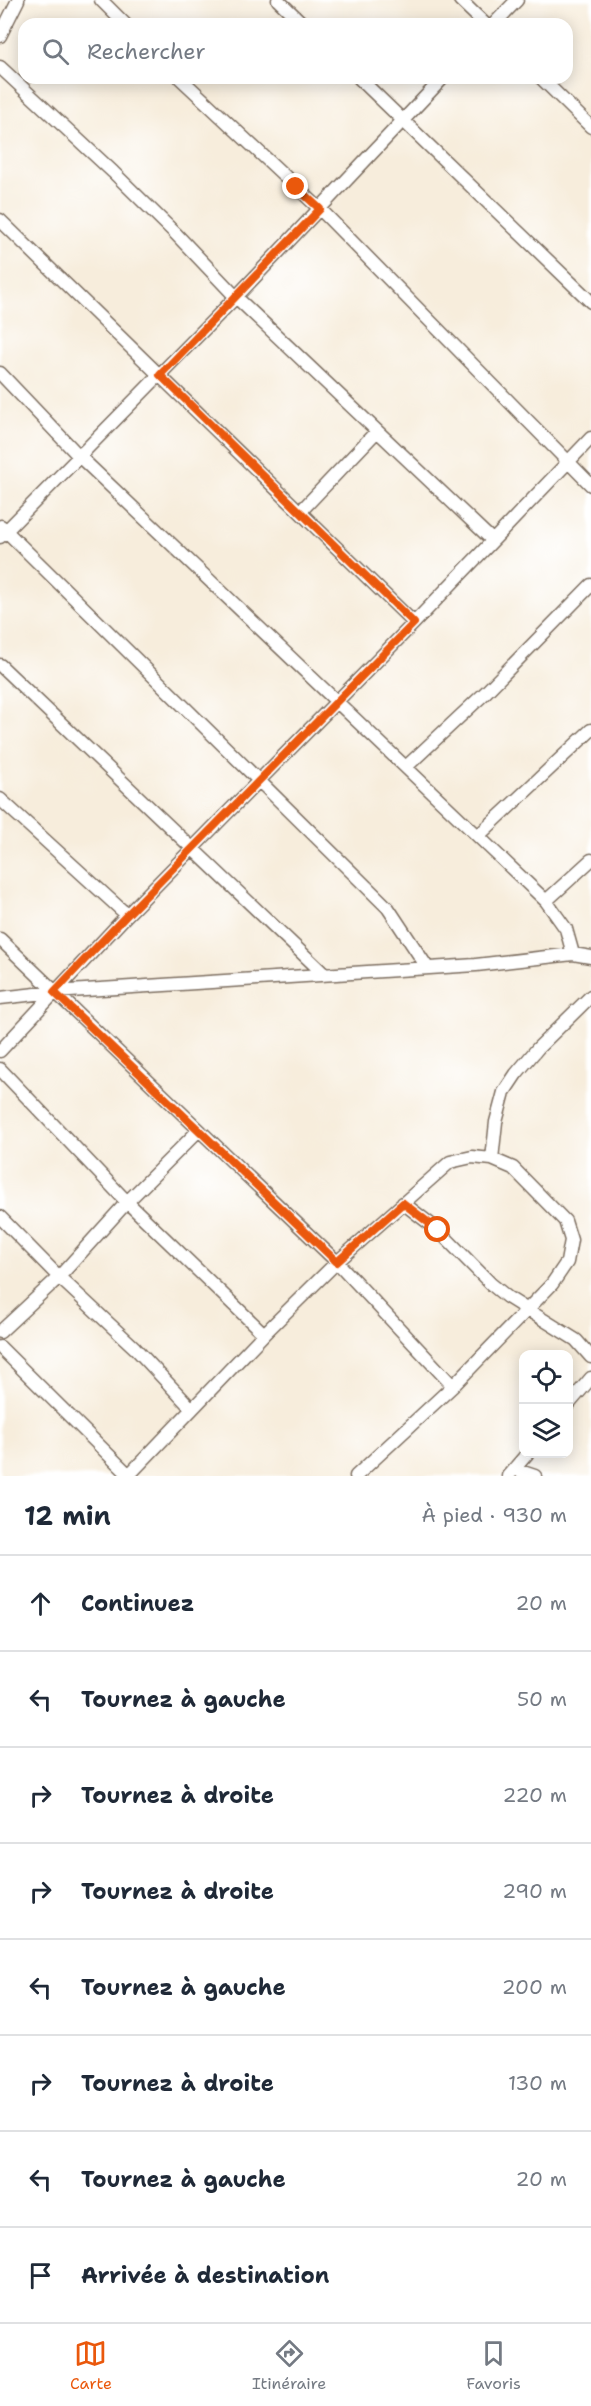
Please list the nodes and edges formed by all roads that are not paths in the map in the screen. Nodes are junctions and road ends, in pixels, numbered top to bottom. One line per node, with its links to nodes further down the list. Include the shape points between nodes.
1 (18, 0): 10 (street)
2 (101, 0): 6 (street)
3 (278, 0): 7 (street)
4 (460, 0): 8 (street)
5 (517, 0): 9 (street)
6 (119, 18)
7 (297, 18)
8 (479, 18)
9 (500, 18)
10 (0, 36)
11 (0, 68): 20 (street, via 175,232)
12 (186, 84): 18 (street)
13 (365, 84): 16 (street)
14 (437, 84): 16 (street)
15 (547, 84): 17 (street)
16 (403, 121): 18 (street); 21 (street)
17 (591, 127)
18 (320, 209): 20 (street); 27 (street)
19 (0, 220): 23 (street)
20 (236, 297): 23 (street); 24 (street)
21 (591, 302)
22 (0, 374): 26 (street)
23 (160, 375): 26 (street); 29 (street)
24 (377, 431): 29 (street); 31 (street)
25 (591, 438): 27 (street)
26 (79, 456): 30 (street); 35 (street)
27 (568, 463): 28 (street); 31 (street)
28 (591, 485)
29 (300, 512): 33 (street)
30 (2, 531): 38 (street)
31 (492, 540): 33 (street)
32 (591, 585): 37 (street)
33 (414, 623): 35 (street)
34 (0, 665): 41 (street)
35 (337, 701): 37 (street); 38 (street)
36 (591, 730): 40 (street)
37 (406, 767): 40 (street)
38 (260, 779): 41 (street); 48 (street, via 388,908)
39 (0, 799): 44 (street)
40 (478, 836): 43 (street)
41 (192, 849): 44 (street); 49 (street)
42 (591, 860): 43 (street)
43 (546, 901): 46 (street, via 566,929)
44 (127, 915): 50 (street)
45 (0, 939): 50 (street)
46 (573, 954): 47 (street); 48 (street)
47 (591, 957)
48 (427, 967): 49 (street)
49 (324, 974): 50 (street)
50 (54, 992): 52 (street); 53 (street); 55 (street)
51 (591, 996): 56 (street, via 538,1048 504,1092)
52 (0, 998)
53 (0, 1051)
54 (0, 1069): 57 (street)
55 (198, 1131): 57 (street); 60 (street)
56 (492, 1159): 58 (street, via 472,1157 450,1162); 62 (street, via 513,1168 565,1221 571,1239 567,1262)
57 (126, 1202): 61 (street); 64 (street)
58 (403, 1203): 60 (street); 62 (street, via 438,1230 491,1284)
59 (0, 1216): 61 (street)
60 (337, 1262): 64 (street); 68 (street)
61 (59, 1277): 63 (street); 70 (street, via 135,1348)
62 (529, 1309): 66 (street, via 576,1340); 68 (street)
63 (0, 1332)
64 (264, 1334): 70 (street)
65 (0, 1347): 73 (street)
66 (591, 1357)
67 (591, 1378): 69 (street)
68 (453, 1386): 74 (street)
69 (569, 1404)
70 (192, 1409): 73 (street)
71 (524, 1458): 72 (street)
72 (511, 1473): 75 (street)
73 (129, 1475)
74 (356, 1476)
75 (535, 1476)

